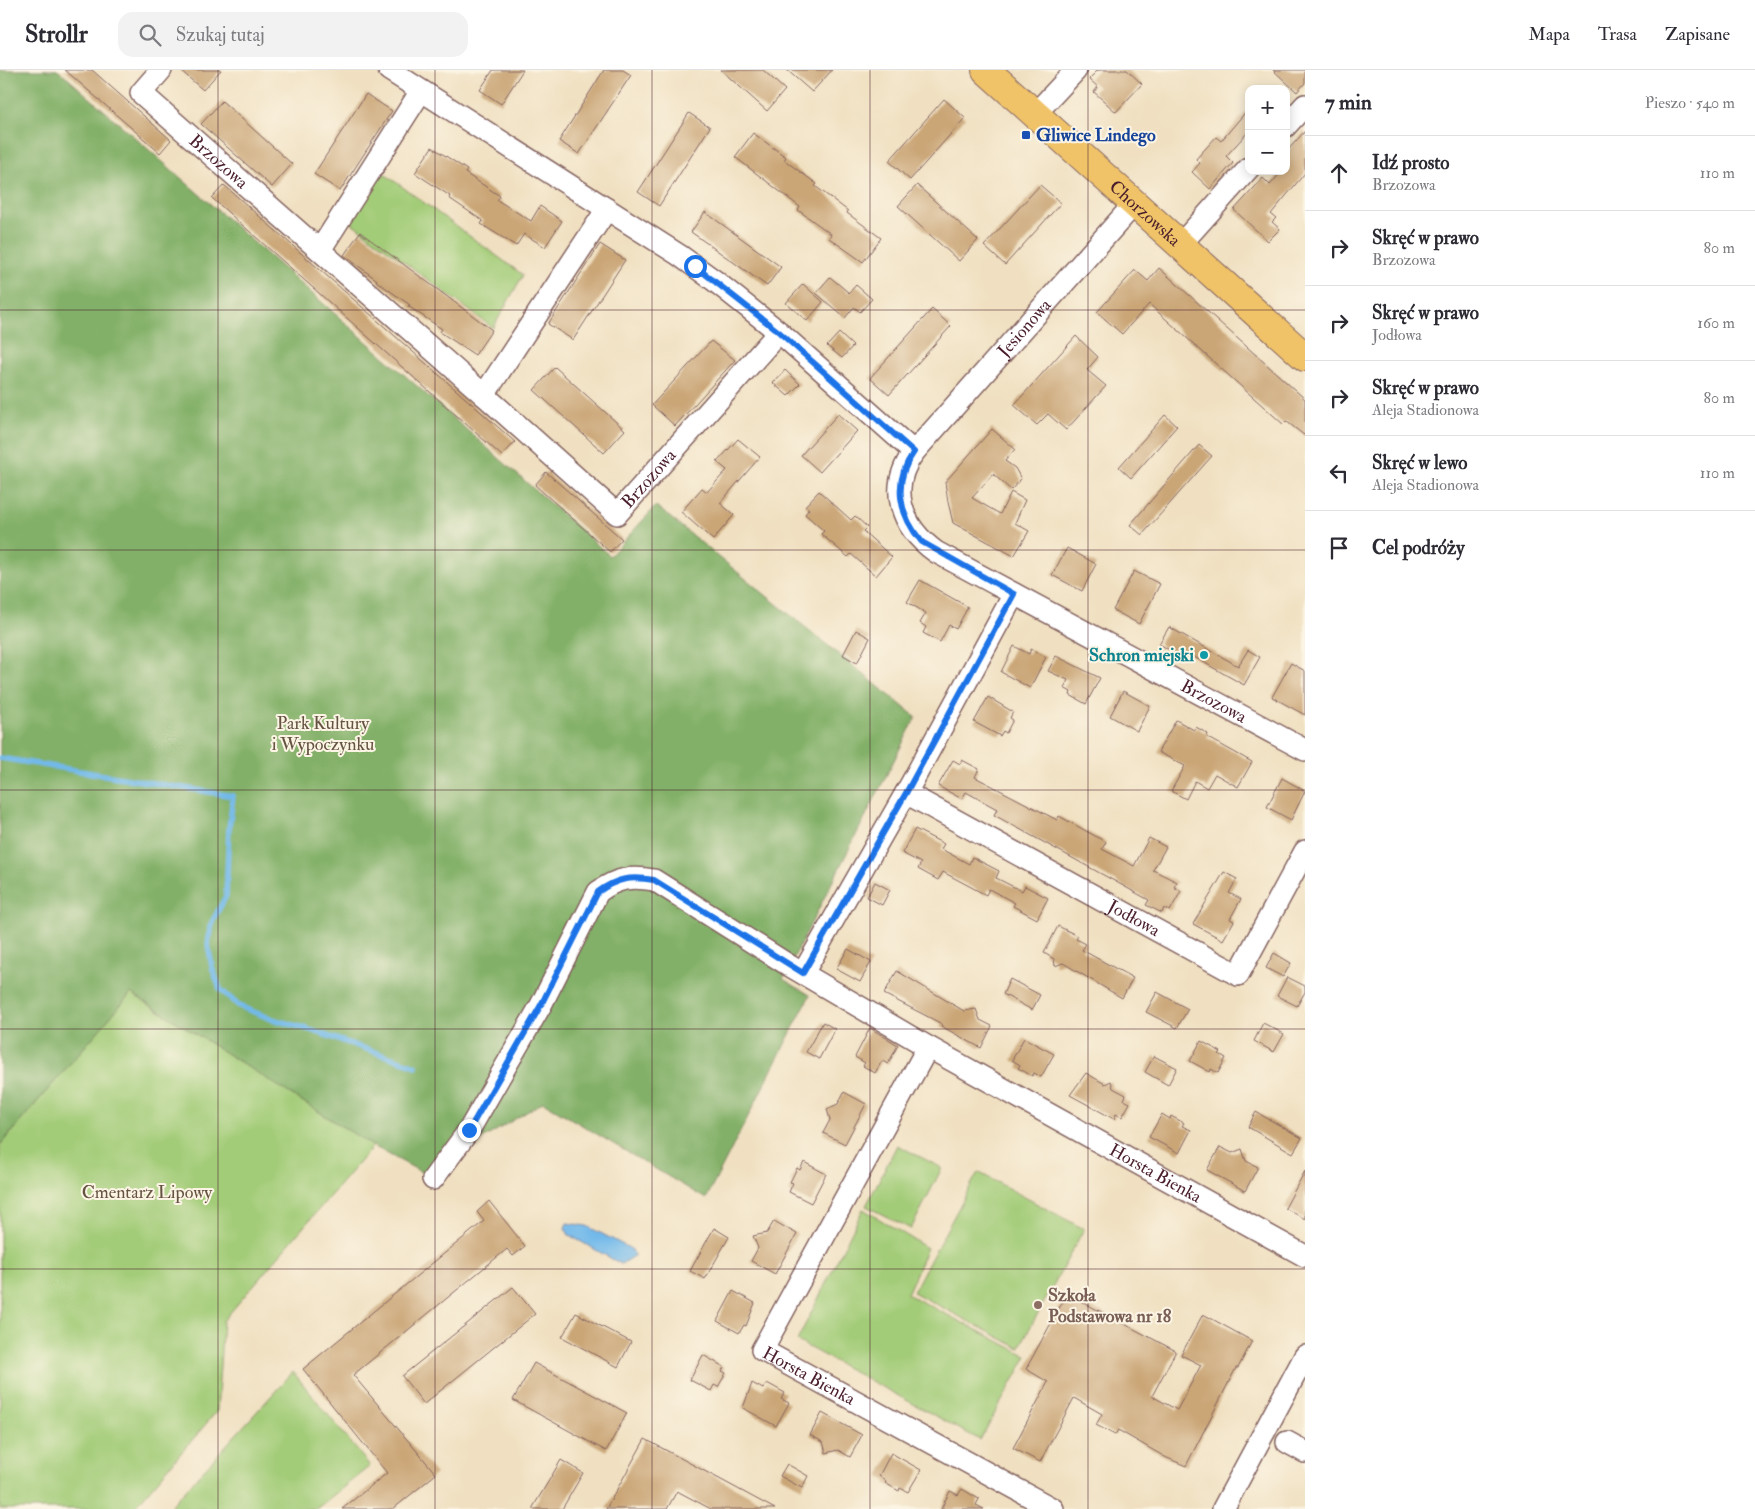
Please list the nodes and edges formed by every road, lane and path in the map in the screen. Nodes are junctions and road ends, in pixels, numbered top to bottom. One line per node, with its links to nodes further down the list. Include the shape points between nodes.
1 (161, 70): 13 (street, Brzozowa, via 141,93)
2 (389, 70): 5 (street)
3 (986, 70): 7 (main road, Chorzowska)
4 (1076, 70): 7 (street)
5 (421, 91): 11 (street); 13 (street)
6 (1305, 105): 8 (street)
7 (1036, 114): 10 (main road, Chorzowska)
8 (1290, 122)
9 (1245, 172): 12 (street)
10 (1135, 203): 12 (main road, Chorzowska); 17 (street, Jesionowa)
11 (607, 209): 14 (street, via 679,255); 16 (street)
12 (1180, 244): 15 (main road, Chorzowska)
13 (320, 250): 16 (street, Brzozowa)
14 (779, 332): 16 (street, Brzozowa, via 617,514); 17 (street)
15 (1305, 356)
16 (484, 395)
17 (914, 452): 18 (street, Brzozowa, via 906,462 900,484 903,514 911,529 936,552)
18 (1014, 594): 19 (street, Brzozowa); 20 (street)
19 (1305, 750)
20 (906, 793): 21 (street, Jodłowa, via 1238,975); 22 (street)
21 (1305, 851)
22 (803, 973): 23 (street, Horsta Bienka); 24 (street, Horsta Bienka, via 654,880 627,877 611,882 598,892 541,1005 469,1130)
23 (928, 1047): 25 (street, Horsta Bienka); 27 (street, Horsta Bienka, via 762,1350)
24 (433, 1179)
25 (1305, 1256)
26 (1305, 1356): 28 (street)
27 (1053, 1509)
28 (1223, 1509)

